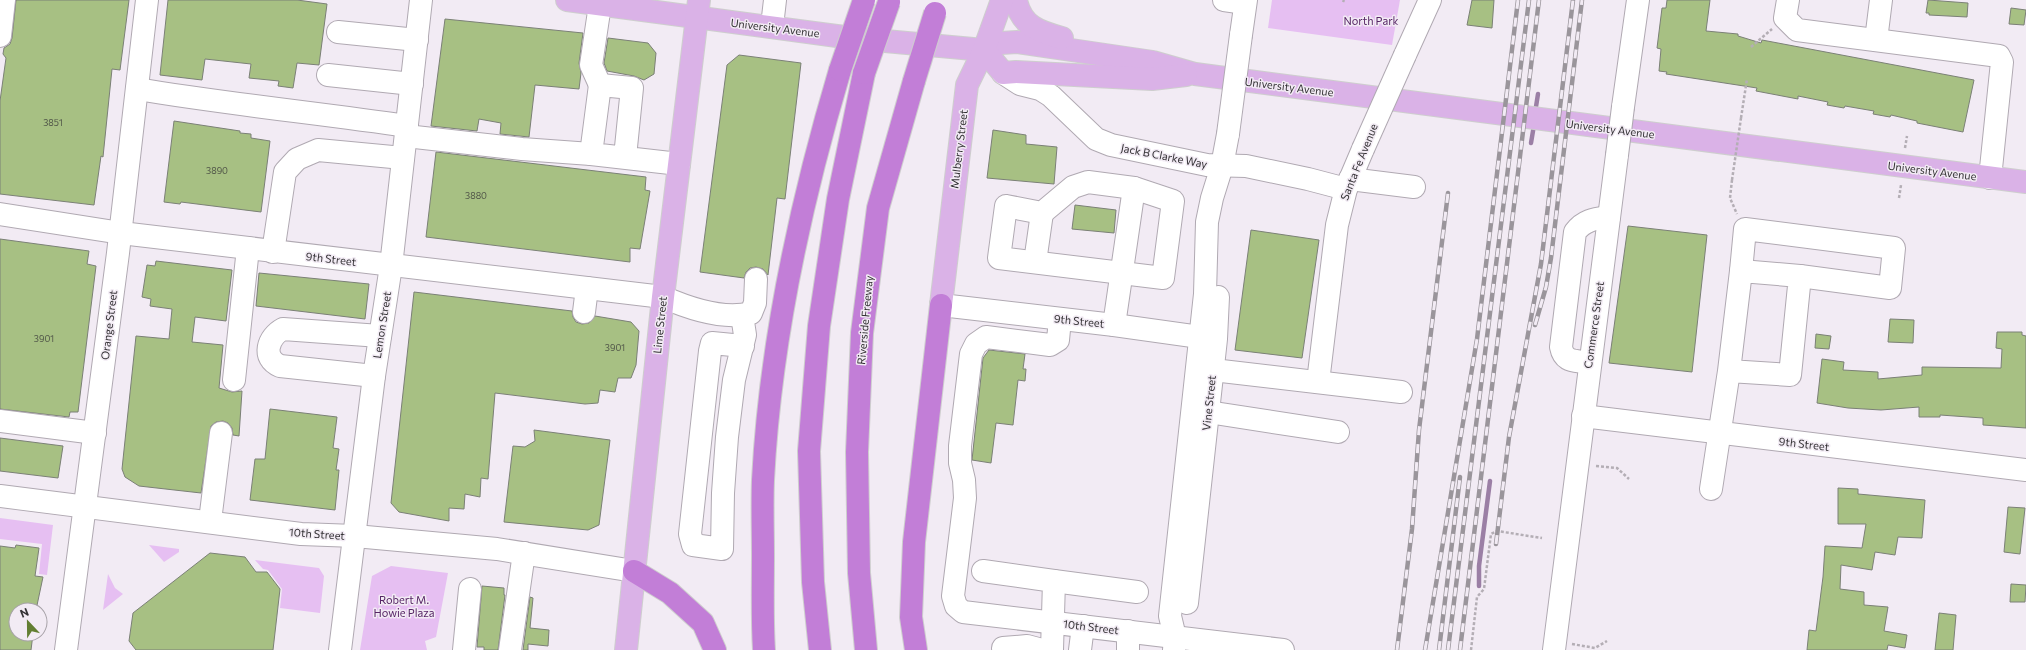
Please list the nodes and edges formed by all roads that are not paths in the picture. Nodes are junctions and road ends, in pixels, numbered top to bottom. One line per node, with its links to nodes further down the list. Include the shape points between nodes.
1 (4, 0): 21 (street)
2 (147, 0): 31 (street, Orange Street)
3 (421, 0): 22 (street, Lemon Street)
4 (567, 0): 15 (main road, University Avenue)
5 (775, 0): 19 (street)
6 (864, 0): 104 (highway, bridge, via 822,130 787,293 773,374 763,480)
7 (1002, 0): 24 (main road, Mulberry Street)
8 (1016, 0): 25 (main road, via 1023,18 1031,27 1041,33 1082,43)
9 (1224, 0): 14 (street)
10 (1430, 0): 40 (street, Santa Fe Avenue, bridge)
11 (1638, 0): 45 (street, Commerce Street, bridge)
12 (1880, 0): 23 (street)
13 (889, 1): 105 (highway, bridge, via 864,73 838,199 819,326 809,450 813,582)
14 (1245, 1): 37 (street, Vine Street, bridge)
15 (600, 5): 17 (main road, University Avenue); 30 (street, via 591,65)
16 (938, 6): 106 (highway, Riverside Freeway, bridge, via 878,208 862,333 857,452 858,535)
17 (698, 9): 19 (main road, University Avenue); 36 (main road, Lime Street)
18 (1786, 9): 23 (street, via 1797,30)
19 (772, 26): 24 (main road, University Avenue, via 852,38)
20 (338, 32): 22 (street)
21 (0, 36)
22 (417, 40): 29 (street, Lemon Street)
23 (1876, 40): 38 (street, via 1999,56 2002,62)
24 (984, 50): 25 (main road, University Avenue, via 1001,43 1017,42); 26 (main road); 57 (main road, Mulberry Street, via 968,85)
25 (1092, 53): 27 (main road, University Avenue, via 1153,62)
26 (1003, 73): 27 (main road, University Avenue, via 1152,79); 37 (street, Jack B Clarke Way, via 1020,84 1040,89 1051,96 1086,130 1111,145)
27 (1195, 74): 38 (main road, University Avenue)
28 (328, 75): 29 (street)
29 (412, 84): 32 (street, Lemon Street)
30 (600, 84): 33 (street); 34 (street, via 632,88)
31 (137, 89): 32 (street, via 206,101 296,110); 46 (street, Orange Street)
32 (406, 131): 33 (street, via 522,148); 35 (street, Lemon Street)
33 (591, 154): 34 (street)
34 (625, 157): 36 (street)
35 (403, 158): 48 (street, via 318,150 297,159 285,172); 50 (street, Lemon Street)
36 (679, 164): 56 (main road, Lime Street)
37 (1222, 166): 40 (street, Jack B Clarke Way, via 1246,166); 63 (street, Vine Street, via 1225,200)
38 (1990, 178): 39 (main road, University Avenue)
39 (2026, 182)
40 (1348, 184): 41 (street, Jack B Clarke Way); 70 (street, Santa Fe Avenue, via 1336,225)
41 (1414, 187)
42 (1134, 188): 43 (street, via 1088,182 1073,187); 52 (street); 52 (street, via 1173,201 1163,278)
43 (1042, 213): 49 (street); 49 (street, via 1006,206 999,258)
44 (0, 214): 46 (street, 9th Street)
45 (1609, 217): 65 (street, Commerce Street); 65 (street, via 1590,219 1581,224 1575,232 1561,347 1567,359)
46 (120, 233): 47 (street, 9th Street); 75 (street, Orange Street)
47 (248, 248): 48 (street, 9th Street); 69 (street)
48 (273, 252): 50 (street, 9th Street)
49 (1035, 262): 52 (street)
50 (391, 266): 55 (street, 9th Street); 62 (street, Lemon Street)
51 (1741, 271): 53 (street); 53 (street, via 1744,229 1894,248 1890,288); 67 (street)
52 (1122, 273): 61 (street)
53 (1800, 276): 67 (street, via 1790,375)
54 (756, 279): 59 (street, via 755,303 751,313)
55 (587, 288): 56 (street, 9th Street); 58 (street)
56 (663, 297): 59 (street, 9th Street, via 688,308); 86 (main road, Lime Street)
57 (941, 305): 60 (street, 9th Street); 107 (highway, via 914,542 911,617)
58 (584, 312)
59 (742, 315): 64 (street, via 745,335)
60 (1060, 319): 61 (street, 9th Street); 91 (street, 10th Street, via 1058,340 1050,345 986,337 976,344 972,354 960,446 965,498 953,596 956,606 963,612)
61 (1114, 325): 63 (street, 9th Street)
62 (380, 336): 68 (street, Lemon Street); 68 (street, via 283,329 272,337 268,346 269,357 273,363 280,366)
63 (1208, 338): 66 (street, Vine Street); 95 (street, Vine Street, via 1170,616)
64 (743, 346): 64 (street, via 734,380 727,437 722,549 693,545 690,534 710,350 712,343)
65 (1589, 363): 73 (street, Commerce Street)
66 (1213, 370): 70 (street); 72 (street, Vine Street)
67 (1729, 371): 77 (street)
68 (374, 376): 84 (street, Lemon Street)
69 (234, 380)
70 (1318, 382): 71 (street)
71 (1401, 392)
72 (1208, 412): 76 (street); 95 (street, Vine Street, via 1186,615)
73 (1583, 416): 77 (street, 9th Street); 96 (street, Commerce Street)
74 (0, 421): 75 (street)
75 (95, 432): 82 (street, Orange Street)
76 (1338, 432)
77 (1719, 433): 79 (street, 9th Street); 80 (street)
78 (228, 434): 83 (street)
79 (2026, 470)
80 (1711, 489)
81 (0, 496): 82 (street, 10th Street)
82 (84, 507): 83 (street, 10th Street); 98 (street, Orange Street)
83 (216, 522): 84 (street, 10th Street, via 301,534)
84 (355, 536): 85 (street, 10th Street); 99 (street, Lemon Street)
85 (524, 553): 86 (street, 10th Street); 101 (street)
86 (634, 571): 102 (main road, Lime Street); 103 (highway, via 670,593 703,623)
87 (983, 571): 88 (street)
88 (1054, 581): 90 (street); 92 (street)
89 (470, 589): 100 (street)
90 (1137, 592)
91 (1008, 617): 92 (street, 10th Street); 97 (street)
92 (1054, 622): 93 (street, 10th Street); 109 (street)
93 (1083, 626): 94 (street, 10th Street); 110 (street)
94 (1128, 641): 95 (street, 10th Street)
95 (1174, 644): 111 (street, 10th Street)
96 (1562, 647)
97 (1003, 649): 108 (street, via 1027,646)
98 (66, 650)
99 (340, 650)
100 (464, 650)
101 (510, 650)
102 (626, 650)
103 (715, 650)
104 (764, 650)
105 (820, 650)
106 (866, 650)
107 (916, 650)
108 (1042, 650)
109 (1052, 650)
110 (1080, 650)
111 (1283, 650)

